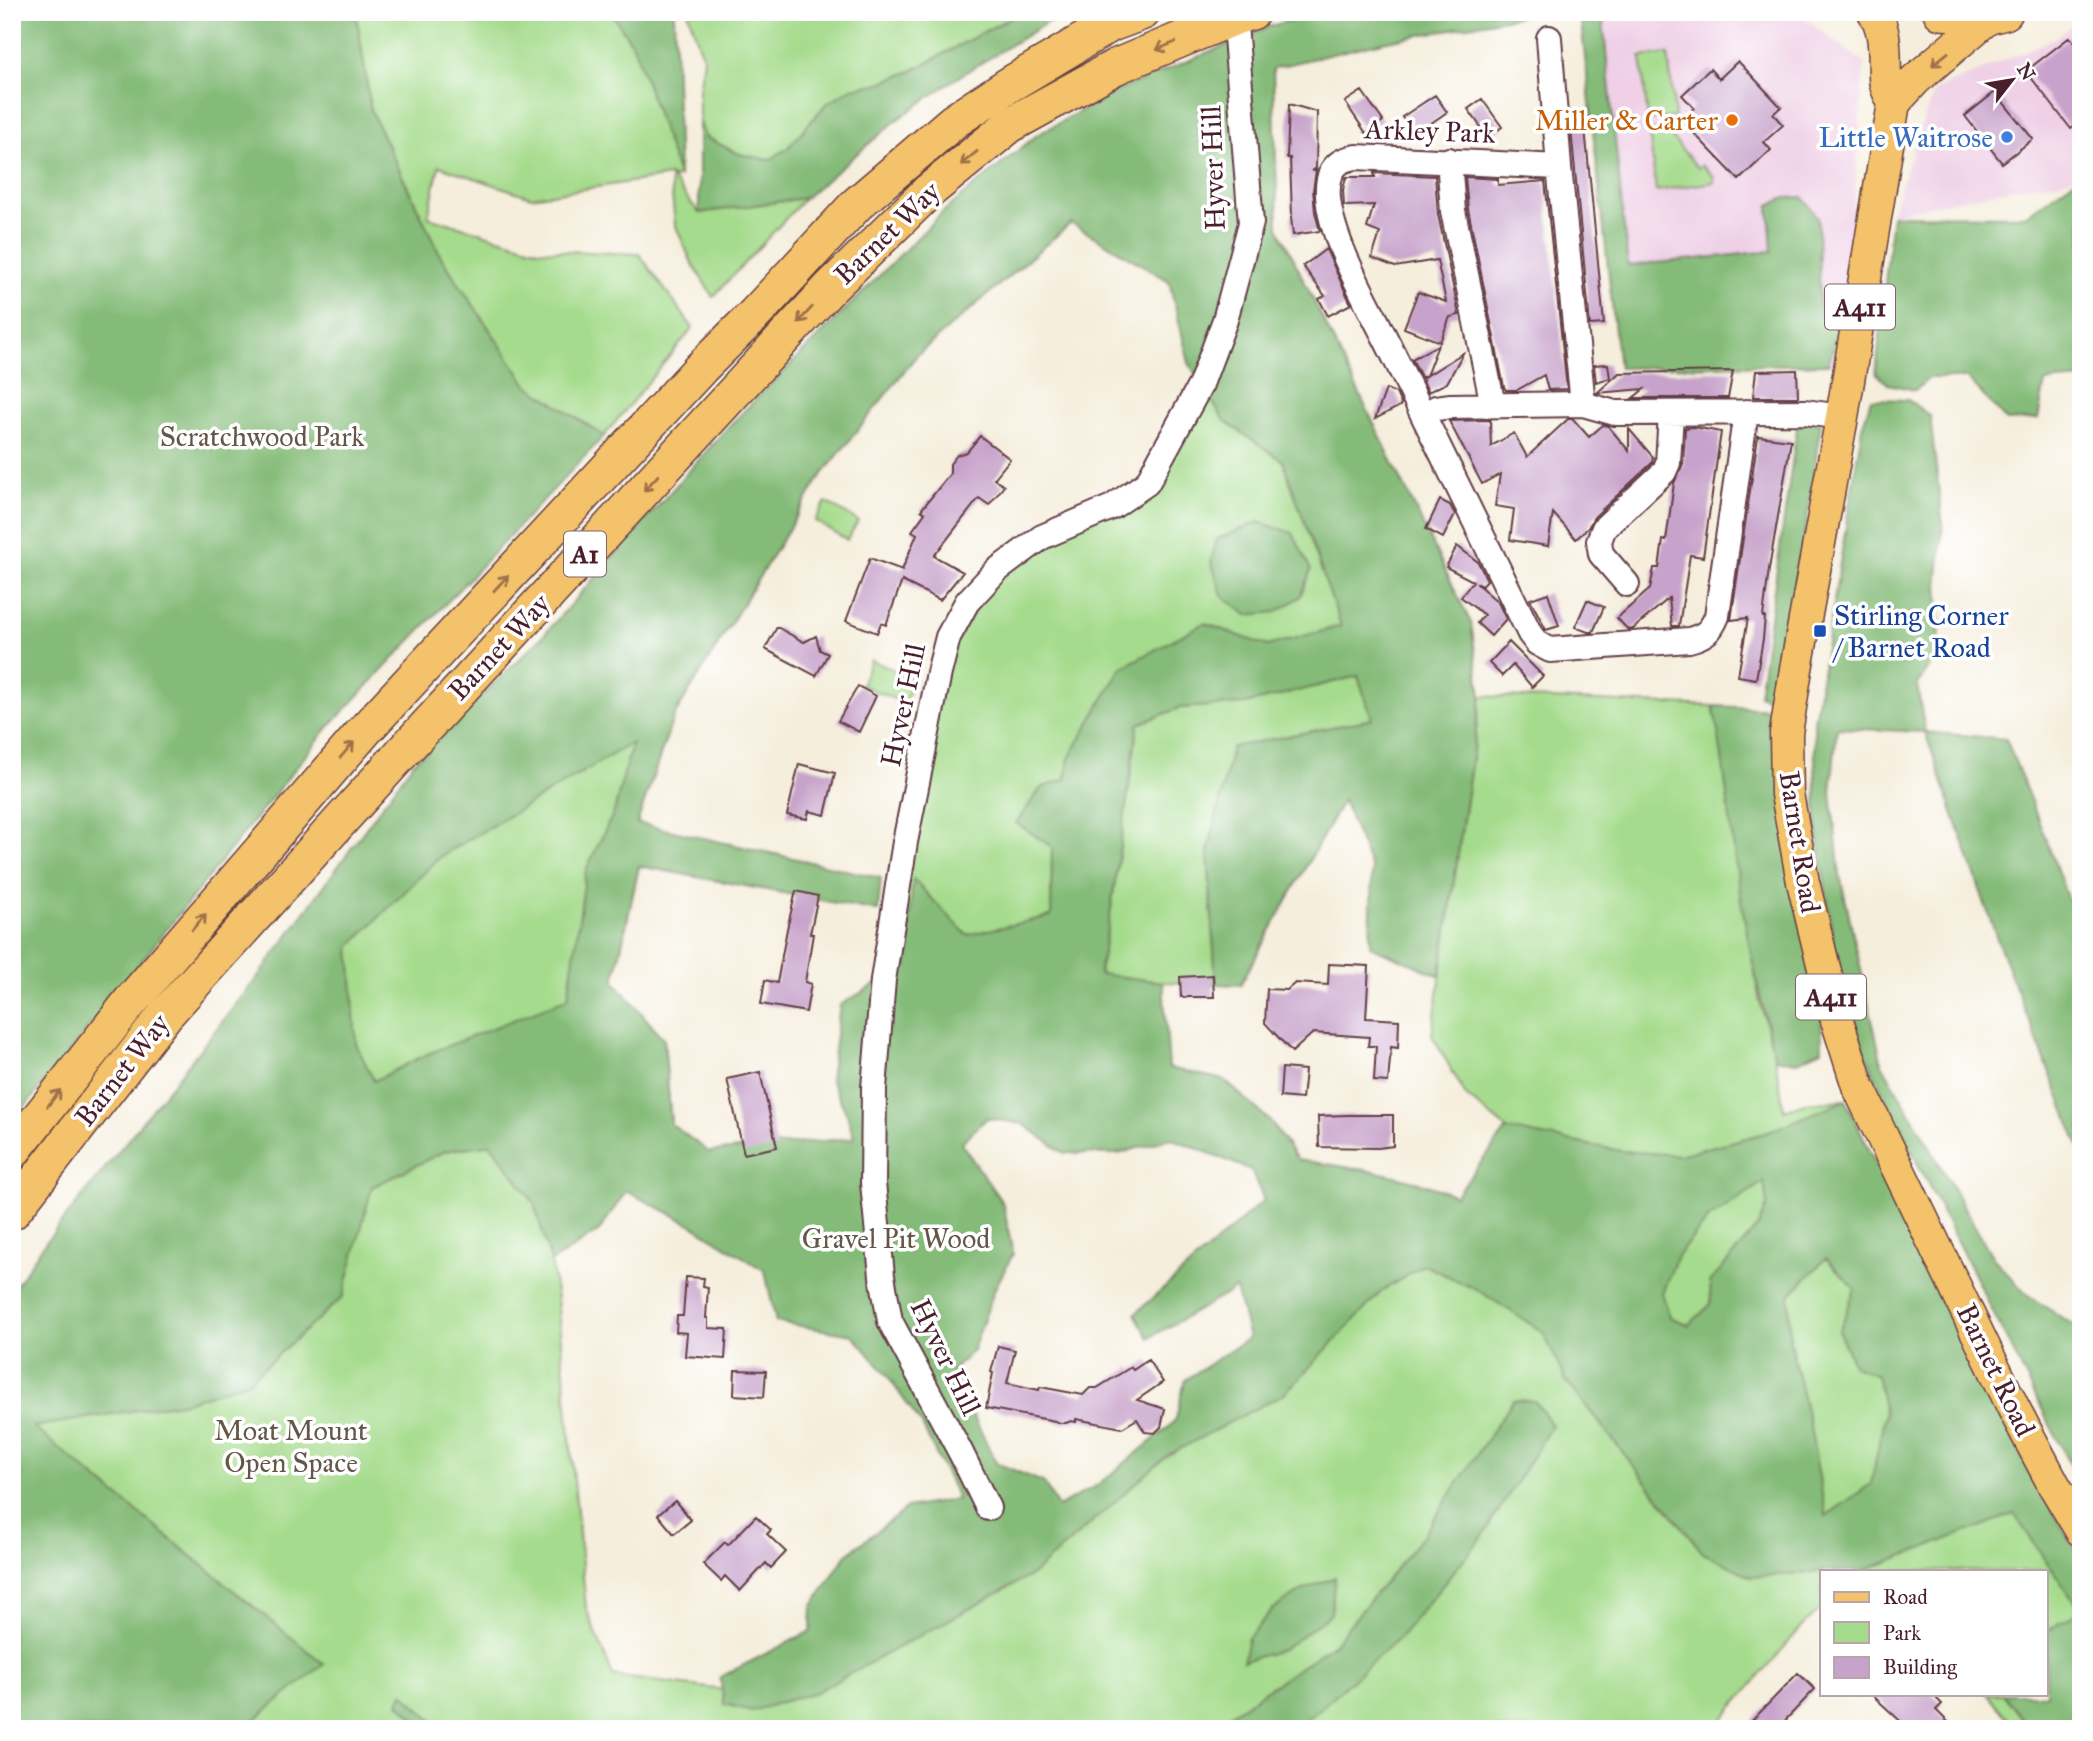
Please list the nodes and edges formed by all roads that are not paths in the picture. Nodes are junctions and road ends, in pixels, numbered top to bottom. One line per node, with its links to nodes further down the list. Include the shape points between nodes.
1 (1143, 12): 17 (highway, Barnet Way / A1, one-way to 1, via 131,1001 365,730 857,204 954,121 1111,24)
2 (1874, 12): 7 (main road, Barnet Road / A411, via 1885,44 1884,80)
3 (1941, 12): 5 (highway)
4 (1240, 14): 18 (highway, Barnet Way / A1, one-way to 18, via 1115,67 1010,125 929,191 830,288 166,1014); 19 (street, Hyver Hill, via 1251,223 1226,320 1201,384 1147,482 1112,507 1042,537 996,571 967,603 948,637 905,842 884,979 874,1088 873,1183 882,1276 890,1321)
5 (1997, 14): 7 (main road, one-way to 7, via 1916,79)
6 (1549, 38): 9 (street)
7 (1894, 103): 15 (main road, Barnet Road / A411)
8 (1449, 160): 9 (street, Arkley Park); 11 (street, via 1453,211); 14 (street, Arkley Park, via 1356,157 1338,163 1328,183 1339,242)
9 (1559, 167): 10 (street)
10 (1583, 404): 11 (street); 13 (street, via 1615,413)
11 (1493, 405): 14 (street, via 1436,408)
12 (1746, 412): 13 (street); 14 (street, Arkley Park, via 1712,629 1689,640 1550,650 1530,634); 15 (street)
13 (1671, 414): 16 (street, via 1664,472 1604,528 1599,541 1601,554)
14 (1423, 415)
15 (1842, 417): 20 (main road, Barnet Road / A411, via 1786,733 1787,794 1803,882 1858,1086 2013,1408)
16 (1628, 584)
17 (12, 1152)
18 (12, 1212)
19 (988, 1508)
20 (2081, 1530)

